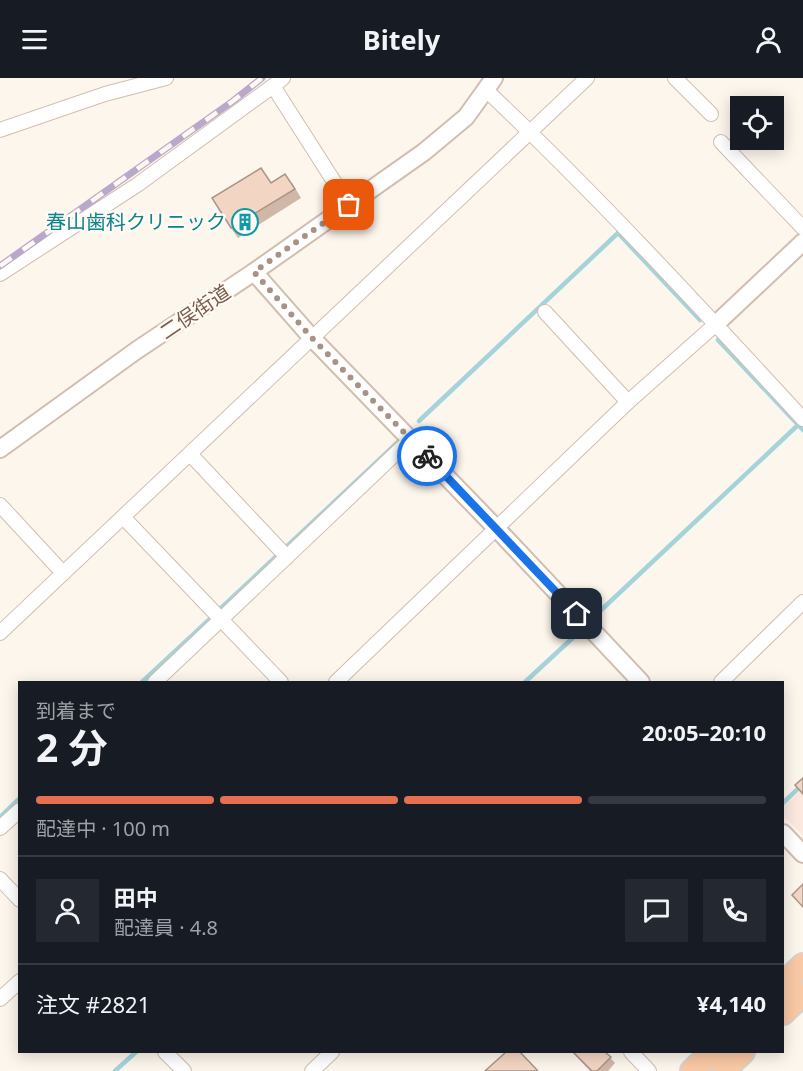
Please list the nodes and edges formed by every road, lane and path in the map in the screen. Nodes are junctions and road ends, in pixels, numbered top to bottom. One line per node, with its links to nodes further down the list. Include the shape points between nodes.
1 (166, 78): 7 (street)
2 (587, 78): 8 (street)
3 (675, 78): 6 (street)
4 (278, 82): 10 (street); 14 (street, via 137,185)
5 (490, 84): 8 (street); 10 (street, 二俣街道, via 466,117)
6 (711, 114)
7 (0, 130)
8 (531, 133): 16 (street); 17 (street)
9 (721, 142): 11 (street)
10 (349, 205): 13 (street, 二俣街道)
11 (803, 228)
12 (803, 242): 16 (street)
13 (254, 272): 17 (street); 21 (street, 二俣街道)
14 (0, 274)
15 (545, 312): 18 (street)
16 (716, 324): 18 (street); 19 (street)
17 (312, 338): 20 (street); 22 (street)
18 (628, 402): 25 (street)
19 (803, 419)
20 (411, 439): 25 (street); 26 (street)
21 (0, 449)
22 (190, 454): 24 (street); 26 (street)
23 (0, 506): 27 (street)
24 (123, 517): 27 (street); 29 (street)
25 (497, 529): 33 (street); 34 (street)
26 (287, 556): 29 (street)
27 (63, 573): 30 (street)
28 (803, 602): 35 (street)
29 (221, 620): 31 (street); 32 (street)
30 (0, 633)
31 (155, 681)
32 (280, 681)
33 (337, 681)
34 (640, 681)
35 (722, 681)
36 (18, 812): 37 (street)
37 (0, 828)
38 (784, 834): 39 (street)
39 (803, 854)
40 (0, 879): 41 (street)
41 (18, 898)
42 (803, 965): 44 (highway)
43 (18, 983): 46 (street)
44 (784, 983)
45 (803, 994): 47 (highway)
46 (0, 999)
47 (784, 1012)
48 (166, 1053): 53 (street)
49 (331, 1053): 54 (street)
50 (632, 1053): 55 (street)
51 (711, 1053): 56 (highway)
52 (742, 1053): 57 (highway)
53 (184, 1071)
54 (312, 1071)
55 (649, 1071)
56 (692, 1071)
57 (723, 1071)

